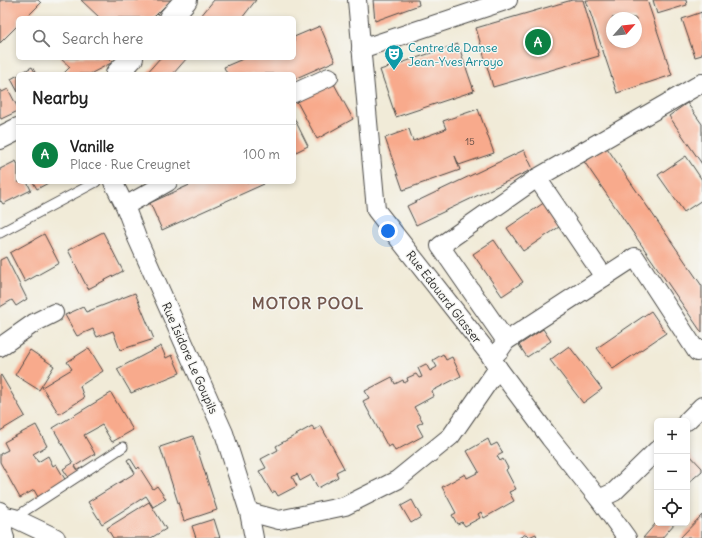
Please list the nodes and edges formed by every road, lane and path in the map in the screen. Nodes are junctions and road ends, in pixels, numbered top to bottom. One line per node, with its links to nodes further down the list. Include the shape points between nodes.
1 (186, 0): 4 (main road)
2 (357, 0): 5 (street, Rue Edouard Glasser)
3 (508, 0): 5 (street)
4 (172, 16)
5 (361, 49): 24 (street, Rue Edouard Glasser, via 376,210)
6 (130, 60): 7 (main road)
7 (119, 72)
8 (329, 76): 10 (street)
9 (702, 83): 13 (street)
10 (296, 93)
11 (16, 130): 12 (main road)
12 (0, 138)
13 (537, 178): 19 (street); 21 (street, via 440,246)
14 (92, 184): 18 (lane)
15 (114, 184): 17 (street, Rue Isidore Le Goupils)
16 (164, 184): 17 (street)
17 (125, 206): 30 (street, Rue Isidore Le Goupils, via 224,433)
18 (0, 233)
19 (604, 277): 21 (street); 23 (street, via 635,257 697,352)
20 (54, 313): 22 (street, via 34,323)
21 (506, 341): 24 (street)
22 (0, 347)
23 (702, 349)
24 (493, 361): 29 (street, Rue Edouard Glasser); 30 (street, via 451,436 397,480 337,508 279,520)
25 (702, 406): 26 (street)
26 (690, 418)
27 (123, 447): 31 (lane)
28 (654, 453): 29 (street, via 614,492)
29 (599, 499): 35 (street, Rue Edouard Glasser)
30 (249, 512): 34 (street, Rue Isidore Le Goupils)
31 (5, 515): 32 (street); 33 (street)
32 (5, 538)
33 (56, 538)
34 (254, 538)
35 (627, 538)

